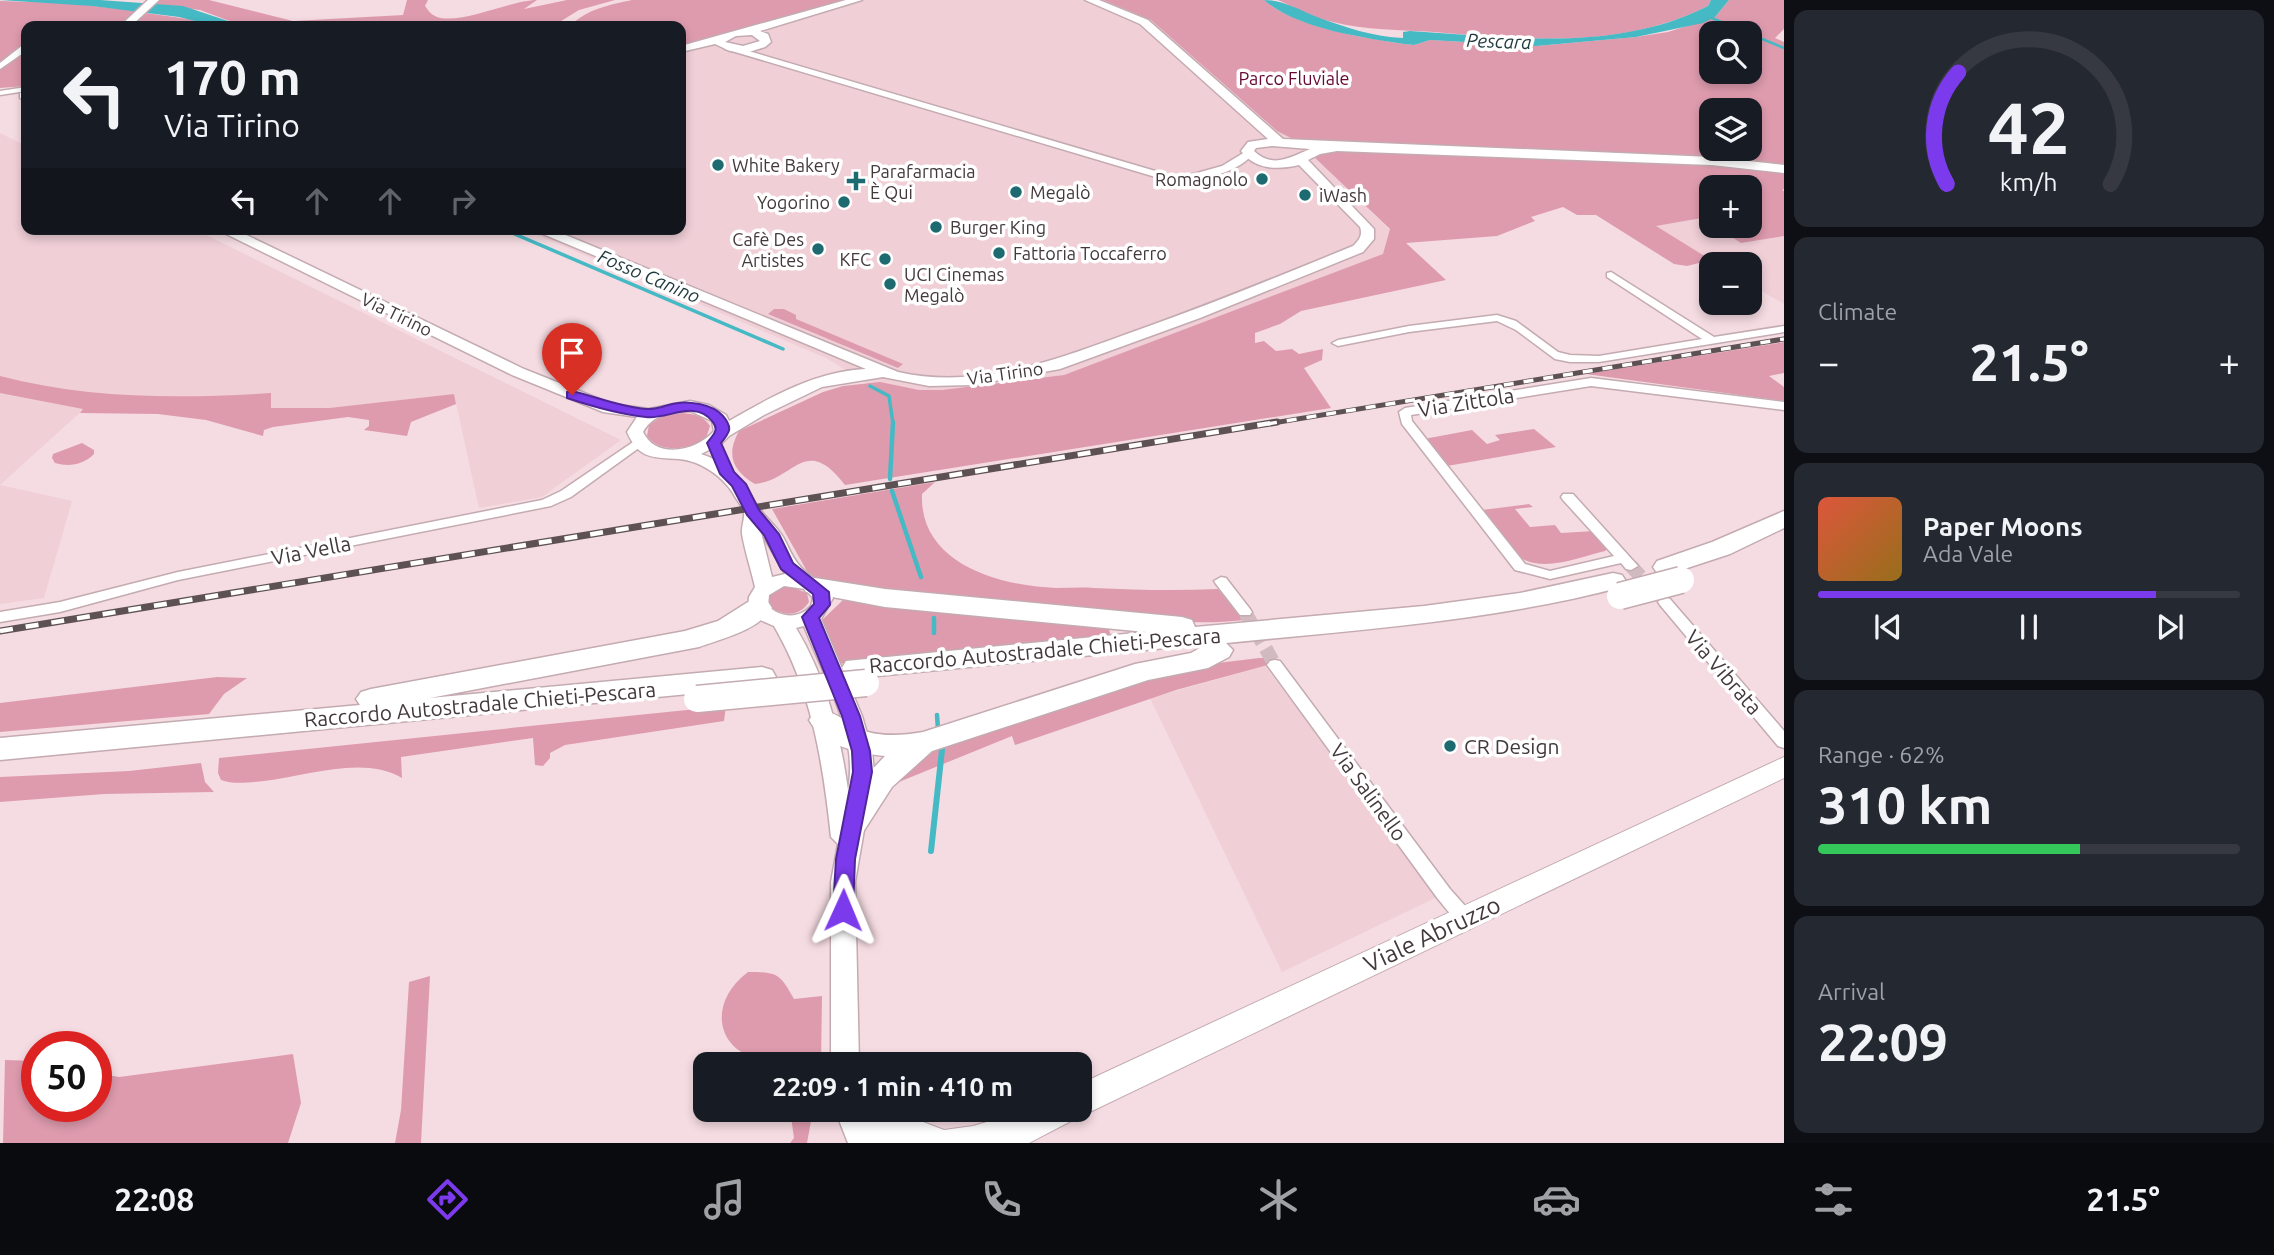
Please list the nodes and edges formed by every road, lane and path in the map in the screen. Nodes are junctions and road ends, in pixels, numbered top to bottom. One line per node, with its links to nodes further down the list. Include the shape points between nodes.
1 (154, 0): 4 (street)
2 (857, 0): 5 (street)
3 (1090, 0): 14 (street, Via Tirino, via 1144,22)
4 (131, 21)
5 (734, 33): 6 (street); 7 (street, via 764,36 767,41)
6 (724, 44): 7 (street); 8 (street); 10 (street)
7 (761, 46): 10 (street)
8 (686, 48)
9 (21, 51): 11 (street)
10 (772, 60): 19 (street, via 1179,181)
11 (0, 67)
12 (0, 93): 13 (street)
13 (21, 93)
14 (1284, 144): 15 (street); 16 (street, via 1258,144 1248,148); 17 (street, Via Tirino, via 1298,149)
15 (1337, 148): 17 (street); 20 (street, via 1712,161)
16 (1248, 154): 18 (street); 19 (street)
17 (1302, 157): 18 (street, via 1289,164); 28 (street, Via Tirino, via 1366,225 1368,236 1358,249 1037,370 939,382)
18 (1265, 163): 19 (street)
19 (1231, 166)
20 (1784, 169)
21 (235, 235): 30 (street, Via Tirino)
22 (552, 235): 27 (street, Via Tirino)
23 (1611, 275): 25 (street)
24 (1784, 329): 25 (street)
25 (1713, 341): 26 (street, via 1580,359 1555,354 1507,319 1497,318)
26 (1338, 343)
27 (831, 351): 28 (street, Via Tirino); 29 (street, via 831,367)
28 (893, 375): 29 (street, via 849,374)
29 (816, 384): 32 (street)
30 (572, 395): 34 (street, Via Tirino, via 609,408); 36 (street, Via Tirino)
31 (1784, 406): 44 (street, Via Zittola, via 1591,382 1405,412 1406,421 1520,567 1550,575)
32 (765, 407): 33 (street, Via Tirino); 35 (street)
33 (714, 413): 34 (street, Via Tirino, via 683,407); 35 (street, via 720,418)
34 (650, 414): 36 (street, via 638,426)
35 (719, 437): 37 (street); 38 (street)
36 (643, 442): 37 (street); 49 (street, Via Vella, via 546,503 178,576 60,607)
37 (683, 454): 38 (street)
38 (727, 474): 40 (street)
39 (1568, 497): 44 (street)
40 (753, 512): 46 (street, via 771,534 787,566); 48 (street, via 751,531)
41 (1784, 519): 43 (highway, Raccordo Autostradale Chieti-Pescara)
42 (1784, 539): 43 (highway, Raccordo Autostradale Chieti-Pescara)
43 (1674, 573): 44 (highway, Raccordo Autostradale Chieti-Pescara, bridge)
44 (1622, 575): 51 (highway, Raccordo Autostradale Chieti-Pescara, via 1551,596 1479,608); 52 (highway, Raccordo Autostradale Chieti-Pescara, via 1565,610 1456,627)
45 (1221, 581): 51 (street)
46 (809, 583): 48 (street, via 782,580); 50 (street, via 823,598); 51 (highway, via 885,598 1189,627)
47 (1665, 603): 59 (street, Via Vibrata)
48 (768, 606): 50 (street); 56 (street, via 796,642); 57 (highway, via 729,627 689,640)
49 (0, 617)
50 (810, 617): 58 (street)
51 (1246, 622): 54 (highway, Raccordo Autostradale Chieti-Pescara)
52 (1219, 650): 54 (highway, Raccordo Autostradale Chieti-Pescara); 60 (highway, via 1198,661 1145,671)
53 (1275, 665): 66 (street, Via Salinello, via 1444,894)
54 (861, 676): 55 (highway, Raccordo Autostradale Chieti-Pescara, bridge); 57 (highway, Raccordo Autostradale Chieti-Pescara, via 762,677)
55 (697, 699): 62 (highway, Raccordo Autostradale Chieti-Pescara)
56 (824, 720): 58 (highway); 65 (street)
57 (161, 734): 61 (highway, Raccordo Autostradale Chieti-Pescara)
58 (859, 741): 60 (highway, via 903,747); 64 (street, via 863,772)
59 (1784, 742)
60 (924, 743): 64 (highway, via 885,771)
61 (0, 749)
62 (0, 766)
63 (1784, 767): 66 (main road, Viale Abruzzo)
64 (852, 823): 65 (street)
65 (845, 859): 67 (street)
66 (1466, 917): 68 (main road, Viale Abruzzo)
67 (845, 1052)
68 (1092, 1094)
69 (859, 1122): 72 (main road)
70 (1036, 1122): 71 (main road)
71 (1010, 1136): 74 (main road)
72 (874, 1139): 73 (main road, via 910,1132)
73 (934, 1143)
74 (951, 1143)

